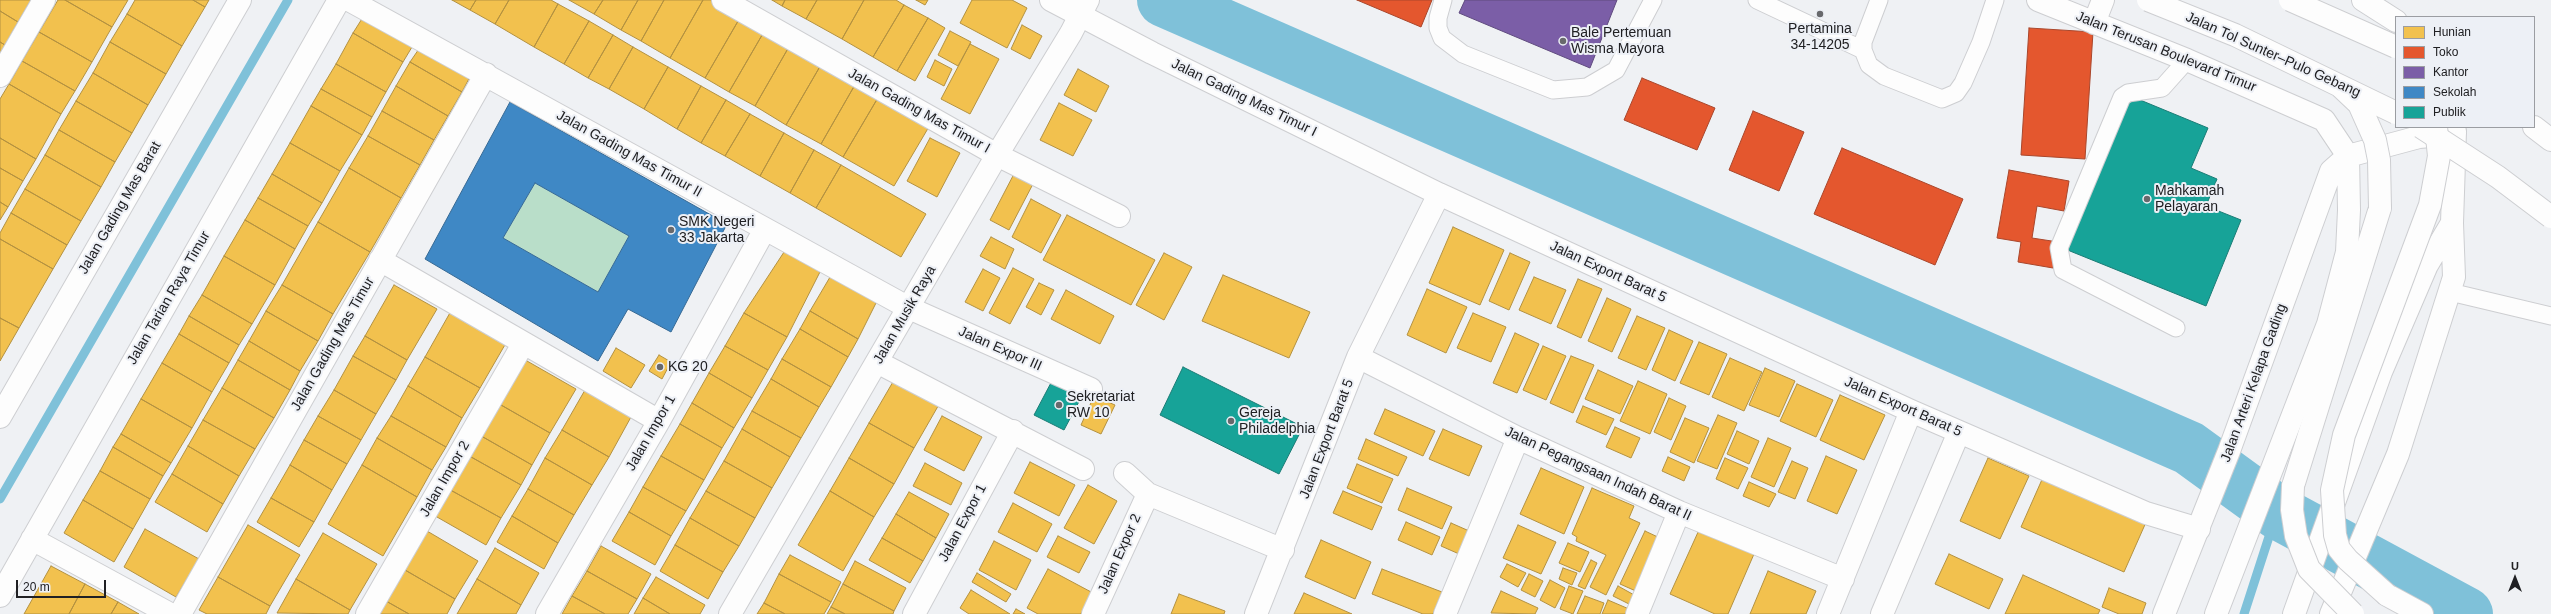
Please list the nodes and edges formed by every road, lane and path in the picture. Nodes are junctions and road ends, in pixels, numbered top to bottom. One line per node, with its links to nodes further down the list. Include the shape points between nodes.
1 (44, 0): 27 (main road)
2 (240, 0): 50 (main road, Jalan Gading Mas Barat)
3 (339, 0): 60 (main road, Jalan Tarian Raya Timur)
4 (349, 0): 26 (main road, Jalan Gading Mas Timur II)
5 (723, 0): 33 (main road, Jalan Gading Mas Timur I)
6 (1051, 0): 19 (main road, Jalan Gading Mas Timur I)
7 (1444, 0): 8 (lane, via 1438,18 1442,38 1463,54 1553,90 1587,87 1616,70)
8 (1653, 0)
9 (1757, 0): 23 (lane)
10 (1879, 0): 23 (lane, via 1869,24)
11 (1995, 0): 23 (lane, via 1972,64 1956,93 1950,97 1942,99 1884,76 1869,65)
12 (2038, 0): 21 (main road, Jalan Terusan Boulevard Timur)
13 (2103, 0): 21 (main road)
14 (2148, 0): 28 (main road, Jalan Tol Sunter–Pulo Gebang, bridge, via 2235,35)
15 (2152, 0): 80 (main road, bridge, via 2296,59 2321,73 2359,104 2375,140 2380,160 2380,208 2296,479 2292,510 2296,536 2309,570)
16 (2290, 0): 22 (main road, bridge)
17 (2297, 0): 24 (main road, bridge, via 2378,40)
18 (2363, 0): 20 (main road)
19 (1085, 6): 33 (main road, Jalan Musik Raya); 35 (main road, Jalan Gading Mas Timur I)
20 (2395, 20)
21 (2094, 23): 25 (main road, Jalan Terusan Boulevard Timur)
22 (2395, 47)
23 (1863, 50)
24 (2395, 51)
25 (2187, 60): 34 (main road, Jalan Terusan Boulevard Timur, via 2324,120); 44 (lane, via 2162,88 2128,93 2122,97 2060,248 2060,263 2063,270)
26 (486, 74): 39 (main road, Jalan Gading Mas Timur II); 40 (main road, Jalan Gading Mas Timur)
27 (0, 76)
28 (2395, 113)
29 (2423, 128): 37 (main road, bridge, via 2498,177)
30 (2535, 128): 32 (main road)
31 (2449, 129): 34 (main road); 38 (main road); 81 (main road, bridge, via 2439,156 2430,205 2344,435 2332,490 2335,535 2339,549 2387,595)
32 (2551, 140)
33 (997, 155): 36 (main road, Jalan Gading Mas Timur I); 42 (main road, Jalan Musik Raya)
34 (2348, 156): 59 (main road, Jalan Arteri Kelapa Gading, via 2331,171); 77 (main road, via 2347,252 2328,324)
35 (1439, 194): 46 (main road, Jalan Export Barat 5); 49 (main road, Jalan Export Barat 5)
36 (1119, 216)
37 (2551, 217)
38 (2452, 224): 41 (main road, via 2454,277); 78 (main road, bridge, via 2427,265 2381,372)
39 (765, 229): 42 (main road, Jalan Gading Mas Timur II); 51 (main road, Jalan Impor 1)
40 (380, 260): 45 (main road); 65 (main road, Jalan Gading Mas Timur)
41 (2450, 292): 43 (lane); 79 (main road, bridge, via 2398,454 2362,546)
42 (909, 308): 47 (main road, Jalan Musik Raya); 48 (main road, Jalan Expor III)
43 (2551, 316)
44 (2176, 328)
45 (523, 344): 51 (main road); 66 (main road, Jalan Impor 2)
46 (1358, 357): 54 (main road, Jalan Pegangsaan Indah Barat II); 61 (main road, Jalan Export Barat 5)
47 (877, 362): 52 (main road); 68 (main road, Jalan Musik Raya)
48 (1091, 389)
49 (1911, 411): 53 (main road, Jalan Export Barat 5); 62 (main road)
50 (0, 417)
51 (659, 421): 67 (main road, Jalan Impor 1)
52 (1012, 432): 55 (main road); 69 (main road, Jalan Expor 1)
53 (1959, 432): 59 (main road, Jalan Export Barat 5, via 2146,513); 75 (main road)
54 (1518, 438): 58 (main road, Jalan Pegangsaan Indah Barat II); 72 (main road)
55 (1083, 469)
56 (1125, 473): 57 (main road)
57 (1148, 494): 61 (main road); 70 (main road, Jalan Expor 2)
58 (1679, 512): 62 (main road, Jalan Pegangsaan Indah Barat II); 73 (main road)
59 (2199, 529): 76 (main road, Jalan Arteri Kelapa Gading)
60 (32, 539): 63 (main road, Jalan Tarian Raya Timur); 64 (main road)
61 (1283, 550): 71 (main road, Jalan Export Barat 5)
62 (1843, 579): 74 (main road)
63 (0, 596)
64 (170, 614)
65 (180, 614)
66 (367, 614)
67 (547, 614)
68 (730, 614)
69 (914, 614)
70 (1093, 614)
71 (1256, 614)
72 (1445, 614)
73 (1637, 614)
74 (1828, 614)
75 (1882, 614)
76 (2164, 614)
77 (2216, 614)
78 (2294, 614)
79 (2331, 614)
80 (2353, 614)
81 (2422, 614)

